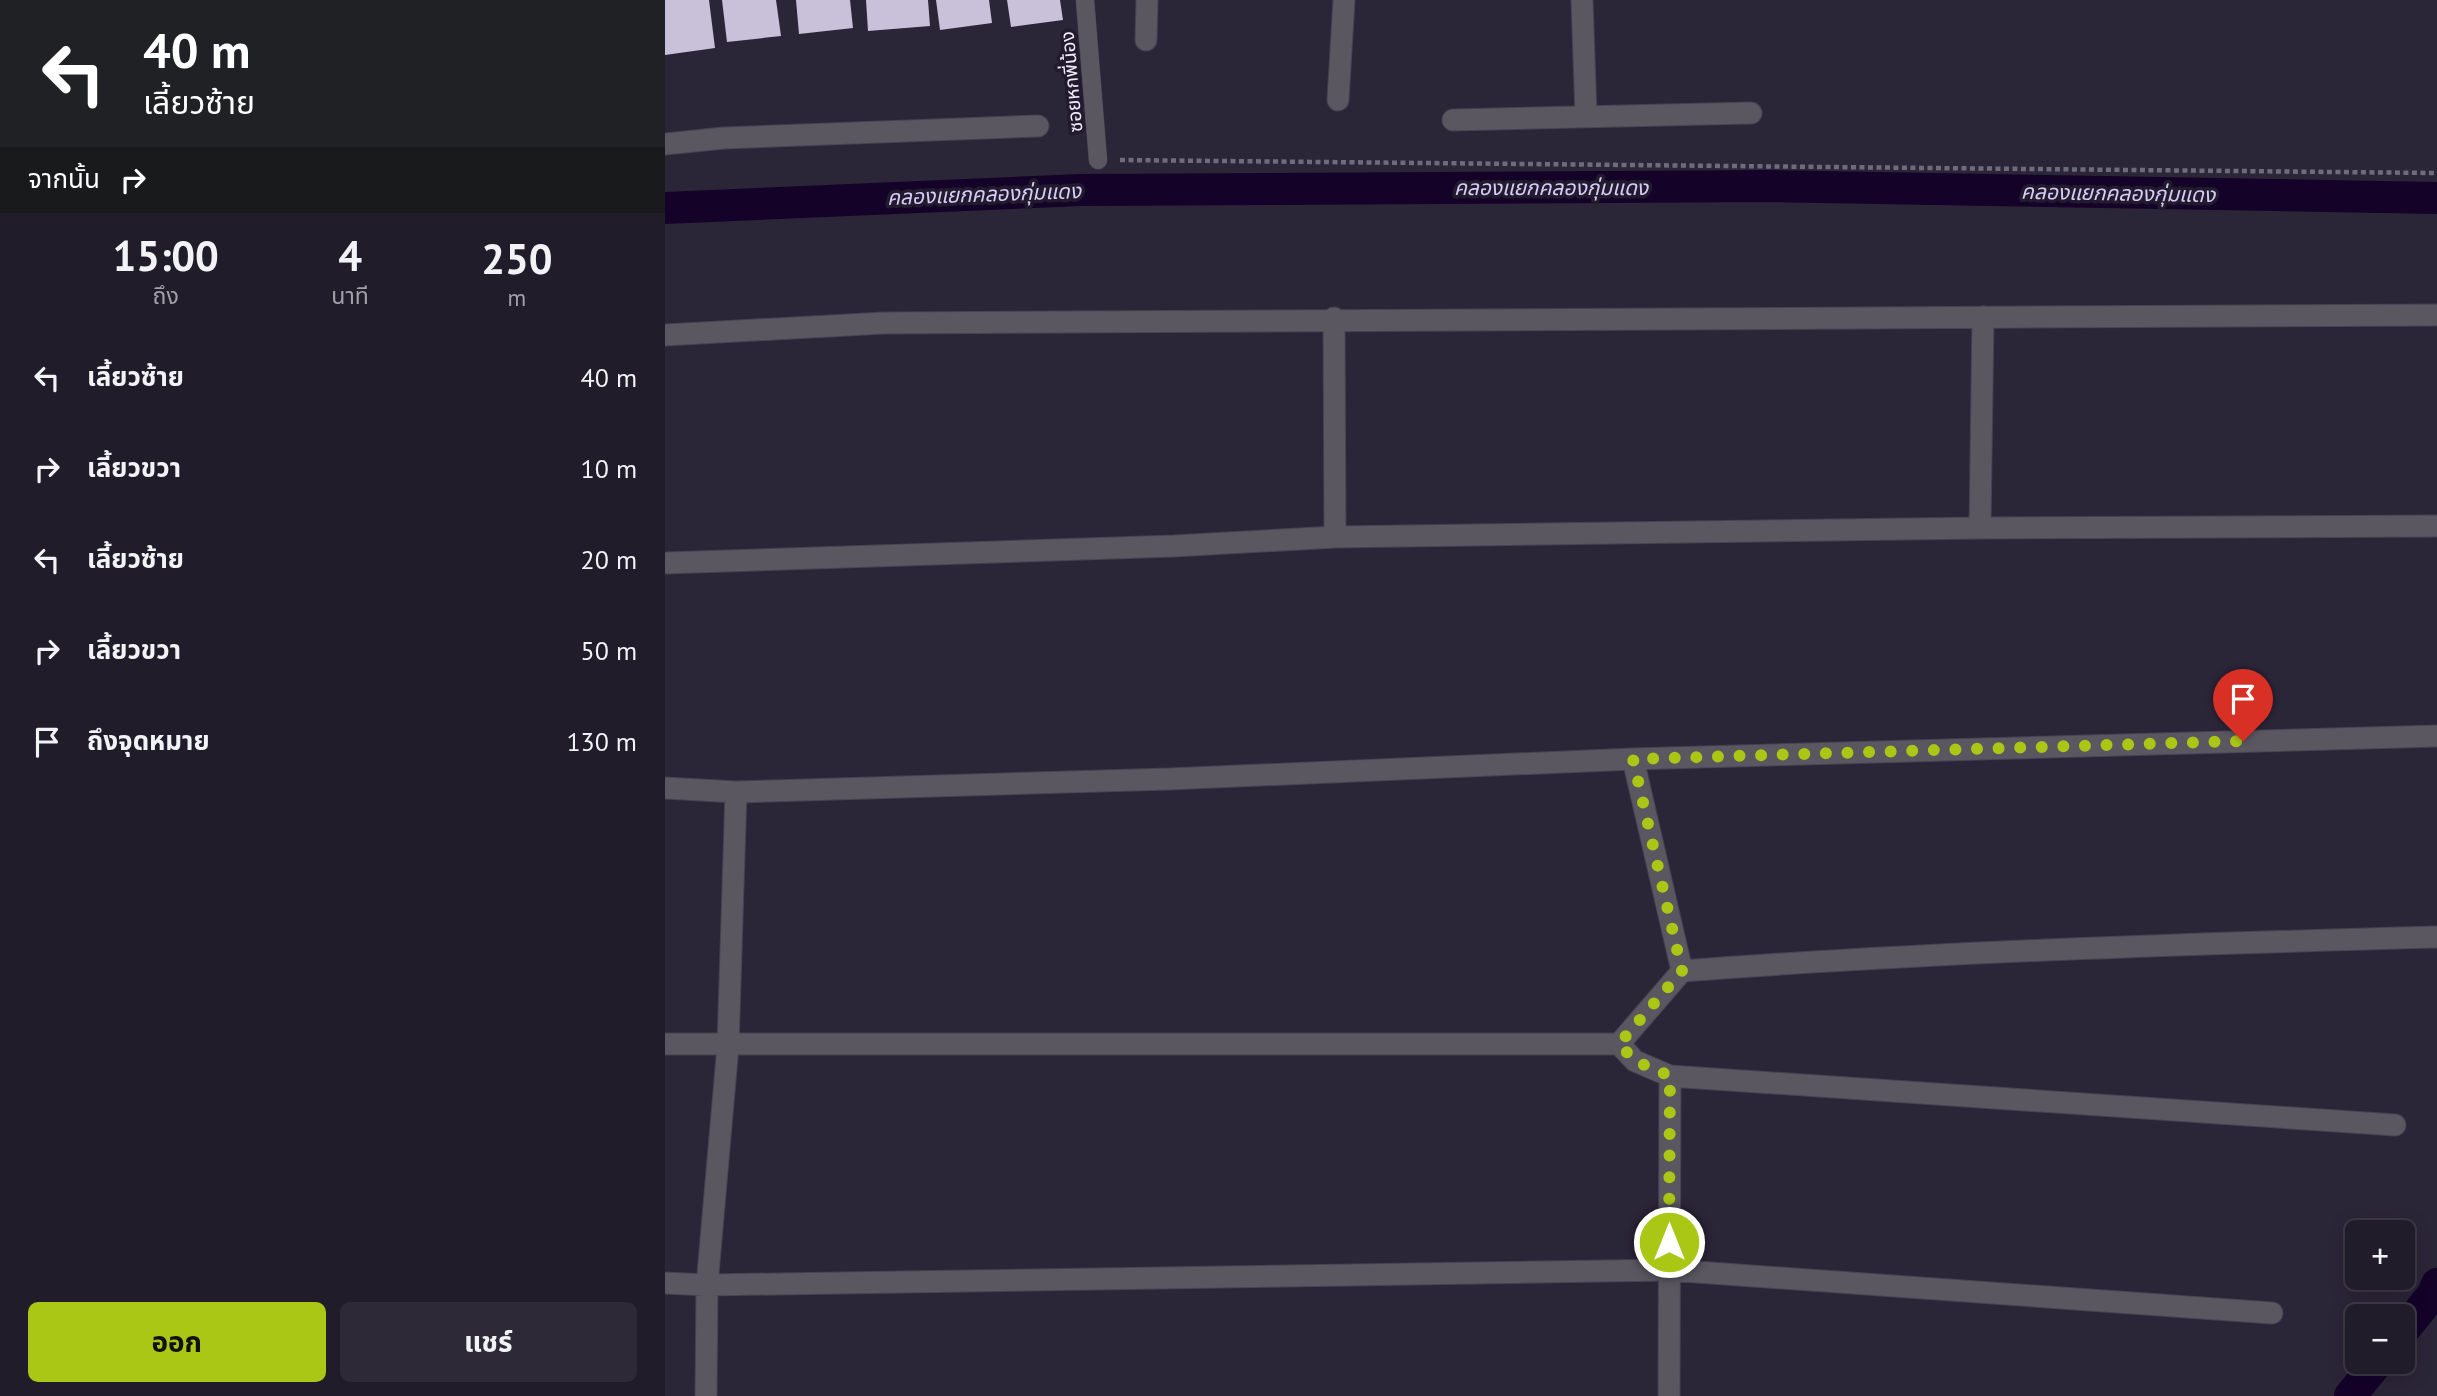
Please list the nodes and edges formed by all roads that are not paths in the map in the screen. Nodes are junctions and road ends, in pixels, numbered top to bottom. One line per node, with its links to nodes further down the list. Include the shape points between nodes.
1 (1085, 0): 12 (lane, ซอยหกพี่น้อง)
2 (1147, 0): 5 (street)
3 (1344, 0): 6 (street)
4 (1582, 0): 8 (street)
5 (1146, 40)
6 (1338, 100)
7 (1751, 113): 8 (street)
8 (1586, 114): 9 (street)
9 (1453, 120)
10 (1038, 126): 11 (street, via 725,138)
11 (665, 145)
12 (1098, 160)
13 (2437, 315): 14 (street)
14 (1983, 317): 15 (street); 18 (street)
15 (1334, 318): 16 (street, via 884,323); 19 (street)
16 (665, 335)
17 (2437, 526): 18 (street)
18 (1980, 528): 19 (street)
19 (1335, 537): 20 (street)
20 (665, 563)
21 (2437, 736): 22 (street)
22 (1633, 759): 24 (street); 26 (street)
23 (665, 788): 24 (street)
24 (736, 792): 29 (street)
25 (2437, 937): 26 (street, via 1876,956)
26 (1682, 971): 28 (street)
27 (665, 1044): 29 (street)
28 (1619, 1044): 29 (street); 30 (street, via 1635,1061)
29 (729, 1046): 34 (street)
30 (1670, 1076): 31 (street); 32 (street)
31 (2395, 1125)
32 (1669, 1270): 34 (street); 35 (street); 37 (street)
33 (665, 1283): 34 (street)
34 (707, 1285): 36 (street)
35 (2272, 1313)
36 (706, 1396)
37 (1669, 1396)

